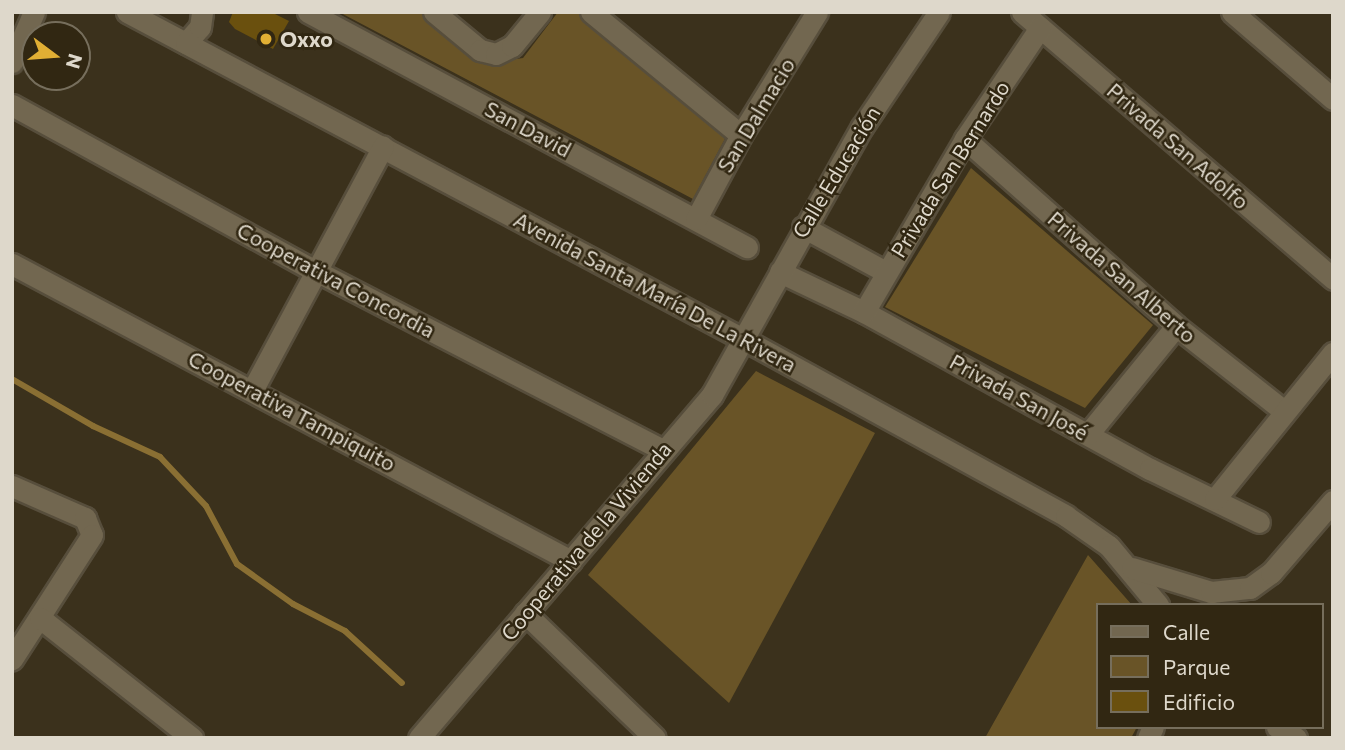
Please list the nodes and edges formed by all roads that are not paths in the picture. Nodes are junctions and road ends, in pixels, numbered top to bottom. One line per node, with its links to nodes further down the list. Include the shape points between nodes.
1 (34, 12): 14 (street)
2 (202, 12): 13 (street, via 200,27)
3 (308, 12): 20 (street, San David)
4 (434, 12): 5 (street, via 480,50 496,54 512,46)
5 (540, 12)
6 (591, 12): 17 (street)
7 (939, 12): 21 (street, Calle Educación, via 862,127)
8 (1023, 12): 12 (street, Privada San Adolfo)
9 (1232, 12): 15 (street)
10 (129, 13): 13 (street, Avenida Santa María De La Rivera)
11 (815, 13): 17 (street, San Dalmacio)
12 (1040, 28): 18 (street, Privada San Bernardo); 27 (street, Privada San Adolfo)
13 (186, 43): 19 (street, Avenida Santa María De La Rivera)
14 (12, 62)
15 (1333, 99)
16 (12, 105): 24 (street, Cooperativa Concordia)
17 (741, 135): 20 (street, San Dalmacio)
18 (965, 139): 26 (street, Privada San Bernardo); 29 (street, Privada San Alberto)
19 (383, 147): 24 (street); 30 (street, Avenida Santa María De La Rivera)
20 (696, 219): 22 (street, San David)
21 (803, 227): 25 (street, Calle Educación); 26 (street)
22 (747, 247)
23 (12, 264): 32 (street, Cooperativa Tampiquito)
24 (314, 270): 32 (street); 35 (street, Cooperativa Concordia)
25 (779, 272): 28 (street, Privada San José); 30 (street, Calle Educación)
26 (886, 272): 28 (street, Privada San Bernardo)
27 (1333, 279)
28 (864, 312): 34 (street, Privada San José)
29 (1176, 326): 33 (street, Privada San Alberto); 34 (street)
30 (745, 340): 35 (street, Cooperativa de la Vivienda, via 712,395); 41 (street, Avenida Santa María De La Rivera, via 1066,516)
31 (1333, 352): 33 (street)
32 (253, 389): 40 (street, Cooperativa Tampiquito)
33 (1284, 411): 37 (street)
34 (1088, 434): 37 (street, Privada San José)
35 (662, 450): 40 (street, Cooperativa de la Vivienda)
36 (12, 486): 44 (street, via 85,518 92,528 89,543)
37 (1215, 499): 39 (street, Privada San José)
38 (1333, 500): 41 (street, via 1271,573 1250,588 1211,592)
39 (1259, 522)
40 (571, 561): 43 (street, Cooperativa de la Vivienda)
41 (1132, 568): 42 (street, Avenida Santa María De La Rivera)
42 (1157, 603)
43 (525, 613): 48 (street, Cooperativa de la Vivienda); 49 (street)
44 (40, 618): 45 (street); 47 (street)
45 (12, 659)
46 (1280, 729): 50 (street)
47 (192, 738)
48 (419, 738)
49 (655, 738)
50 (1296, 738)

